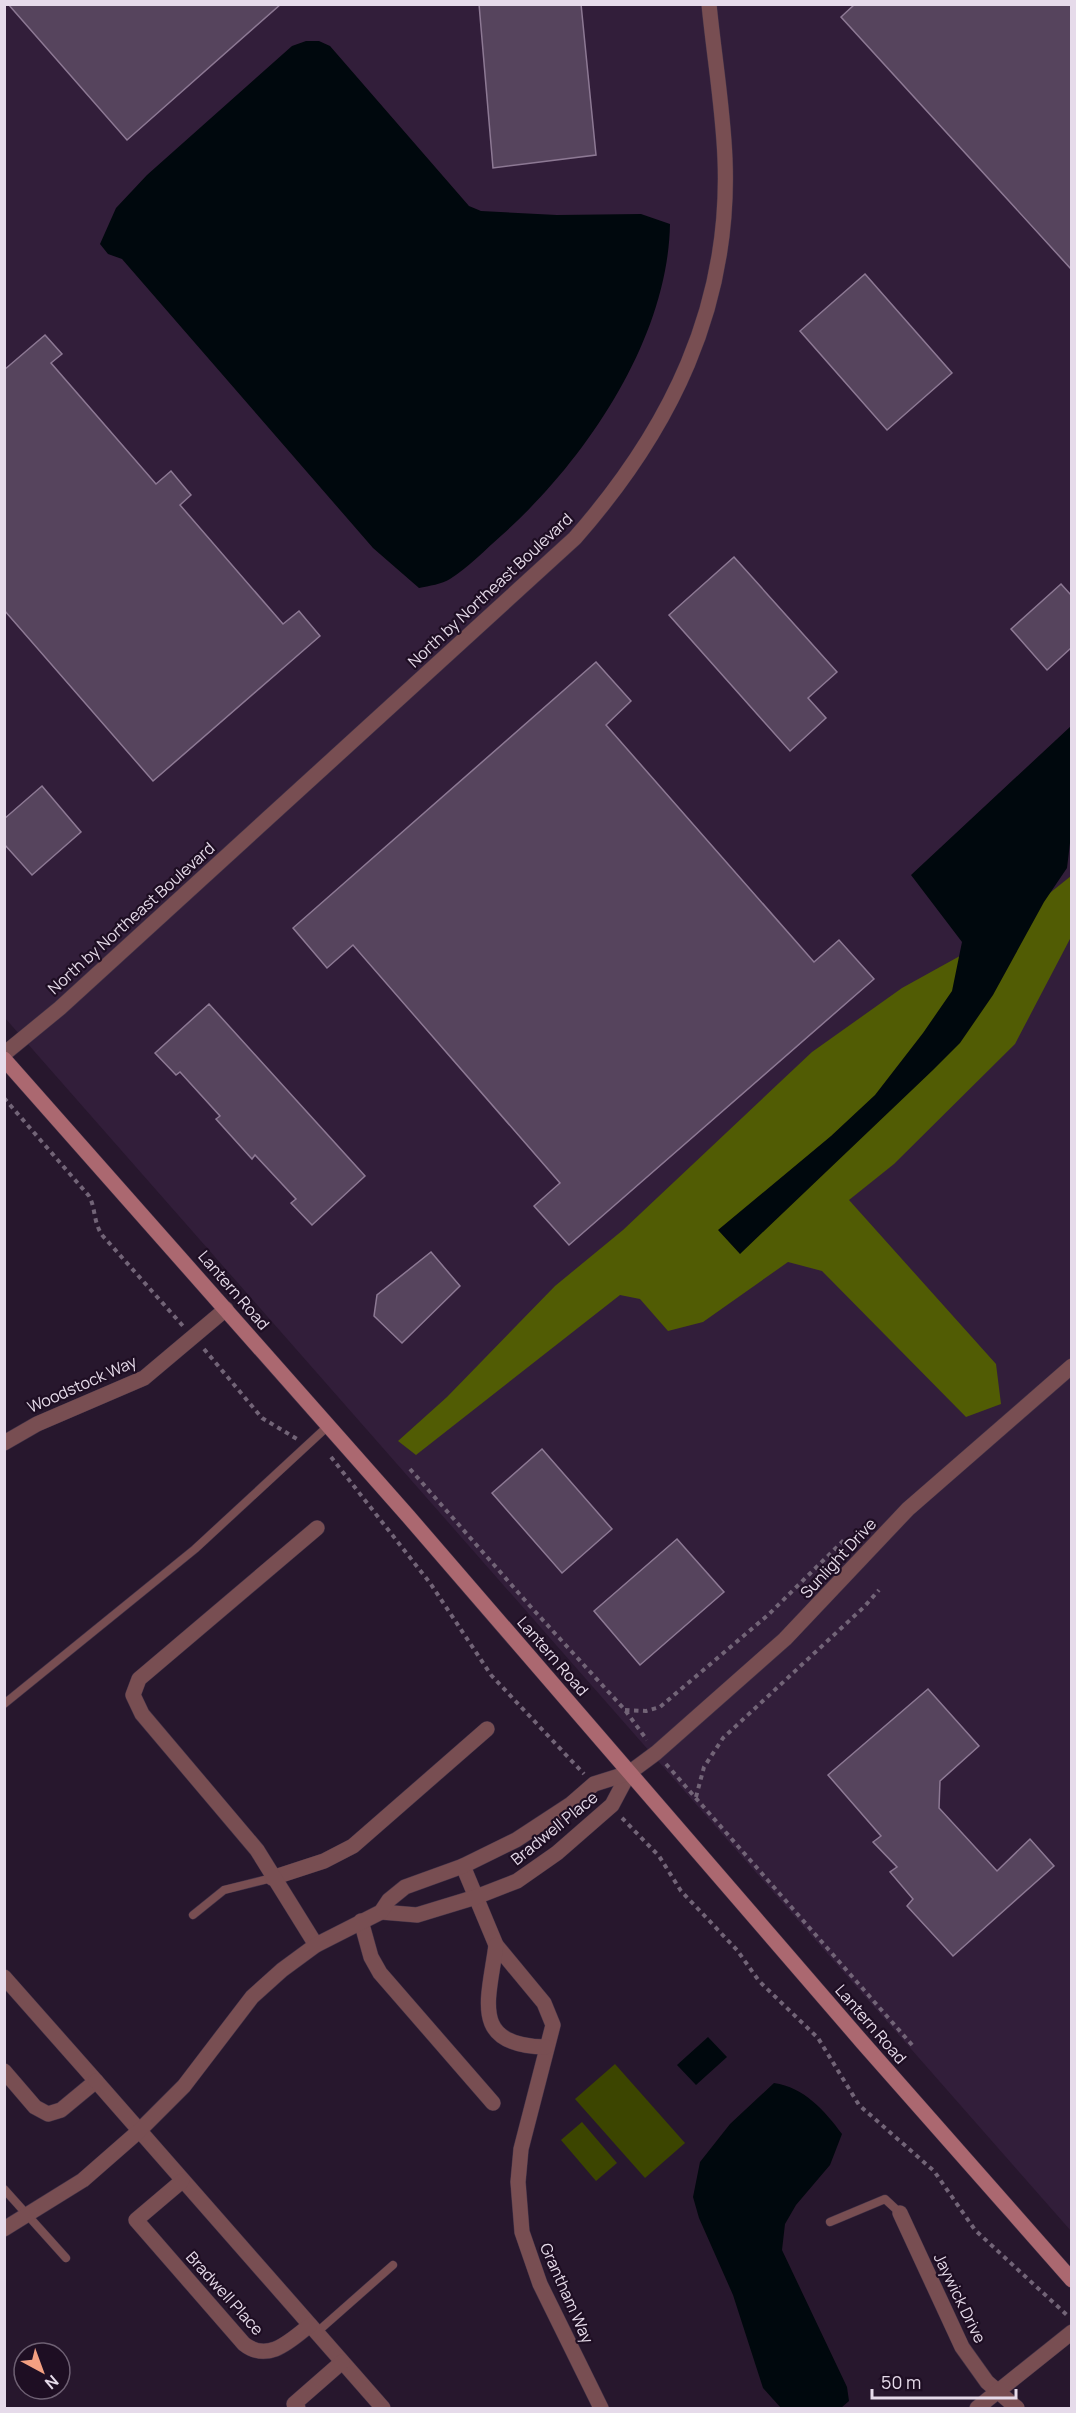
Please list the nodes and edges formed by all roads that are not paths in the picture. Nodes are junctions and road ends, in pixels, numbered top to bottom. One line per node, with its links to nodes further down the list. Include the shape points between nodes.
1 (710, 4): 2 (street, North by Northeast Boulevard, via 725,159 720,241 712,292 677,392 624,480 574,538 60,1008)
2 (4, 1054)
3 (4, 1059): 4 (street, Lantern Road)
4 (226, 1309): 6 (street, Lantern Road); 7 (street, Woodstock Way, via 144,1378 37,1424)
5 (1071, 1366): 11 (street, Sunlight Drive, via 908,1509 785,1639)
6 (328, 1426): 9 (lane, via 195,1549); 11 (street, Lantern Road)
7 (4, 1443)
8 (317, 1528): 13 (street, via 140,1679 133,1695 142,1714 257,1850)
9 (4, 1704)
10 (487, 1729): 13 (street, via 353,1846)
11 (629, 1773): 12 (street, Bradwell Place, via 594,1784 544,1823); 14 (street, Bradwell Place, via 612,1805 535,1869); 34 (street, Lantern Road)
12 (463, 1866): 14 (street, Grantham Way); 15 (street, Bradwell Place, via 405,1887)
13 (272, 1878): 16 (lane, via 224,1890); 18 (street)
14 (476, 1898): 15 (street, Bradwell Place, via 417,1915); 19 (street, Grantham Way)
15 (381, 1912): 17 (street, Bradwell Place)
16 (193, 1915)
17 (361, 1921): 18 (street, Bradwell Place); 24 (street, via 370,1957 380,1973)
18 (316, 1945): 25 (street, Bradwell Place, via 252,1997 184,2086)
19 (496, 1945): 21 (street, Grantham Way, via 549,2013 552,2025); 21 (street, via 487,2015 497,2034 527,2047)
20 (4, 1977): 23 (street)
21 (546, 2047): 41 (street, Grantham Way, via 521,2149 518,2182 522,2232 540,2284)
22 (4, 2071): 23 (street, via 35,2107 48,2114 61,2110)
23 (96, 2081): 25 (street)
24 (493, 2103)
25 (139, 2131): 26 (street); 29 (street, Bradwell Place, via 82,2180)
26 (182, 2181): 35 (street); 35 (street, Bradwell Place, via 136,2220 244,2344 257,2352 267,2352)
27 (4, 2189): 29 (lane)
28 (900, 2213): 30 (lane, via 885,2199); 38 (street, Jaywick Drive, via 962,2347)
29 (27, 2215): 31 (street, Bradwell Place); 32 (lane)
30 (830, 2222)
31 (4, 2229)
32 (66, 2258)
33 (393, 2265): 35 (lane)
34 (1071, 2280)
35 (313, 2329): 37 (street)
36 (1071, 2332): 38 (street)
37 (342, 2362): 39 (street); 40 (street)
38 (999, 2392): 42 (street); 43 (street, Jaywick Drive)
39 (294, 2407)
40 (383, 2409)
41 (601, 2409)
42 (977, 2409)
43 (1017, 2409)

